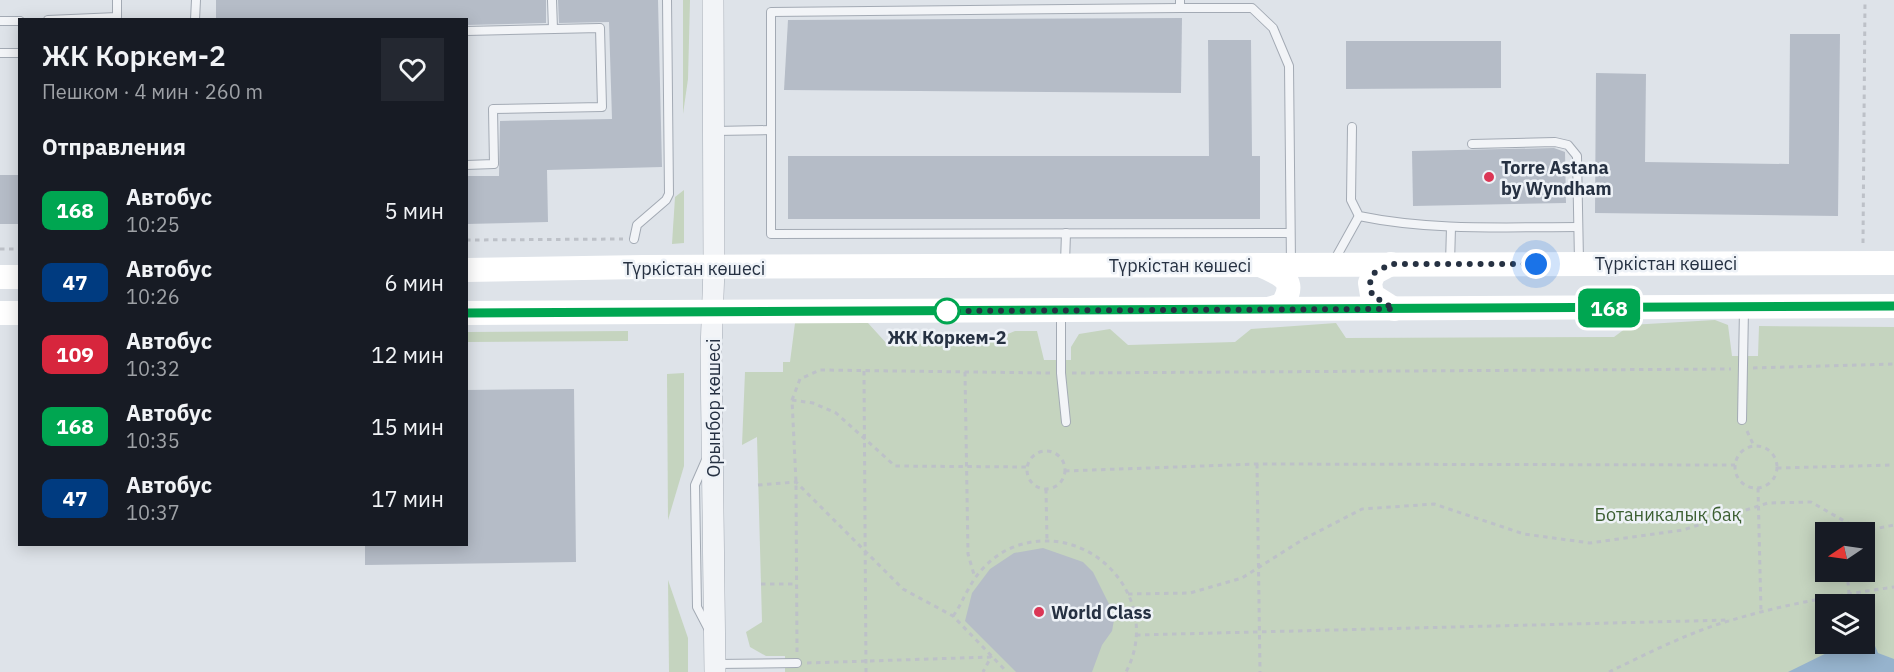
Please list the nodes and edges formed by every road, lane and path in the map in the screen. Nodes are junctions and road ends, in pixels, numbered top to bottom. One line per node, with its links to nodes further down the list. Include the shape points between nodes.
1 (117, 0): 8 (lane, via 117,17)
2 (196, 0): 9 (lane)
3 (552, 0): 12 (lane)
4 (668, 0): 26 (lane, via 669,194 637,225)
5 (713, 0): 18 (street, Орынбор көшесі)
6 (1865, 0): 30 (path)
7 (1180, 4): 17 (lane, via 771,12); 25 (lane, via 1252,8 1273,28 1289,66)
8 (94, 18)
9 (195, 18)
10 (0, 21): 11 (lane)
11 (18, 21)
12 (554, 29): 13 (lane); 20 (lane, via 600,28 602,107 493,109 494,164)
13 (468, 31)
14 (0, 53): 15 (lane)
15 (18, 53)
16 (1352, 127): 21 (lane, via 1351,200)
17 (771, 130): 18 (lane); 24 (lane, via 771,234)
18 (713, 131): 39 (street, Орынбор көшесі)
19 (1472, 144): 23 (lane, via 1568,145 1577,156)
20 (468, 165)
21 (1359, 216): 22 (lane); 37 (lane)
22 (1451, 227): 23 (lane); 33 (lane)
23 (1578, 227): 34 (lane)
24 (1066, 233): 25 (lane); 38 (lane)
25 (1290, 233): 36 (lane)
26 (634, 239): 27 (path)
27 (468, 240)
28 (0, 249): 29 (path)
29 (18, 249)
30 (1862, 263): 31 (main road, Түркістан көшесі); 34 (main road, Түркістан көшесі)
31 (1894, 263)
32 (1391, 264): 33 (main road, Түркістан көшесі); 37 (main road, Түркістан көшесі); 46 (main road, via 1374,273 1370,283 1372,295)
33 (1450, 264): 34 (main road, Түркістан көшесі)
34 (1579, 264)
35 (1259, 265): 36 (main road, Түркістан көшесі); 38 (main road, Түркістан көшесі); 45 (main road, via 1280,274 1289,284 1282,305)
36 (1291, 265): 37 (main road, Түркістан көшесі)
37 (1332, 265)
38 (1065, 266): 39 (main road, Түркістан көшесі)
39 (714, 268): 40 (main road, Түркістан көшесі); 48 (street, Орынбор көшесі)
40 (468, 270)
41 (0, 277): 42 (main road)
42 (18, 277)
43 (1894, 306): 44 (main road)
44 (1744, 307): 46 (main road); 53 (lane)
45 (1268, 309): 46 (main road); 47 (main road)
46 (1394, 309)
47 (1061, 310): 48 (main road); 56 (lane)
48 (713, 312): 51 (main road); 95 (street, Орынбор көшесі)
49 (0, 313): 50 (main road)
50 (18, 313)
51 (468, 313)
52 (1894, 364): 53 (path)
53 (1743, 369): 56 (path); 58 (lane)
54 (864, 370): 55 (path); 57 (path, via 820,370 800,379); 60 (path)
55 (965, 372): 56 (path); 65 (path)
56 (1061, 373): 59 (lane)
57 (792, 400): 60 (path, via 813,403 836,413); 69 (path)
58 (1742, 420): 61 (path)
59 (1066, 422)
60 (864, 438): 65 (path, via 895,466); 78 (path)
61 (1754, 446): 63 (path, via 1741,452); 67 (path, via 1773,454)
62 (1257, 464): 63 (path); 68 (path); 79 (path)
63 (1735, 465): 72 (path, via 1741,482)
64 (1894, 465): 67 (path)
65 (966, 467): 66 (path); 80 (path, via 968,554)
66 (1027, 467): 68 (path, via 1035,454 1046,450 1062,459); 71 (path, via 1032,482)
67 (1777, 468): 72 (path, via 1771,481)
68 (1065, 471): 71 (path, via 1060,483)
69 (796, 482): 70 (path); 78 (path); 83 (path)
70 (758, 485)
71 (1046, 488): 77 (path)
72 (1758, 488): 73 (path)
73 (1759, 506): 74 (path, via 1811,502); 79 (path, via 1683,530 1590,543 1524,534 1434,504 1362,509); 87 (path)
74 (1844, 522)
75 (1894, 525): 76 (path)
76 (1875, 529)
77 (1047, 541): 80 (path, via 1010,549); 86 (path, via 1071,544 1099,558 1111,568)
78 (865, 551): 88 (path, via 903,589); 93 (path)
79 (1258, 568): 86 (path, via 1242,578 1190,593); 90 (path)
80 (975, 578): 88 (path)
81 (1848, 582): 85 (path)
82 (761, 584): 83 (path)
83 (796, 584): 94 (path)
84 (1894, 586): 85 (path)
85 (1849, 593): 87 (path)
86 (1128, 594): 91 (path, via 1134,608)
87 (1761, 612): 89 (path)
88 (952, 616): 92 (path)
89 (1730, 620): 90 (path); 101 (path)
90 (1259, 632): 91 (path); 100 (path)
91 (1136, 635): 99 (path)
92 (991, 657): 93 (path); 97 (path); 98 (path)
93 (866, 661): 94 (path); 96 (path)
94 (796, 663): 95 (lane)
95 (715, 668)
96 (866, 672)
97 (983, 672)
98 (1006, 672)
99 (1126, 672)
100 (1260, 672)
101 (1609, 672)

